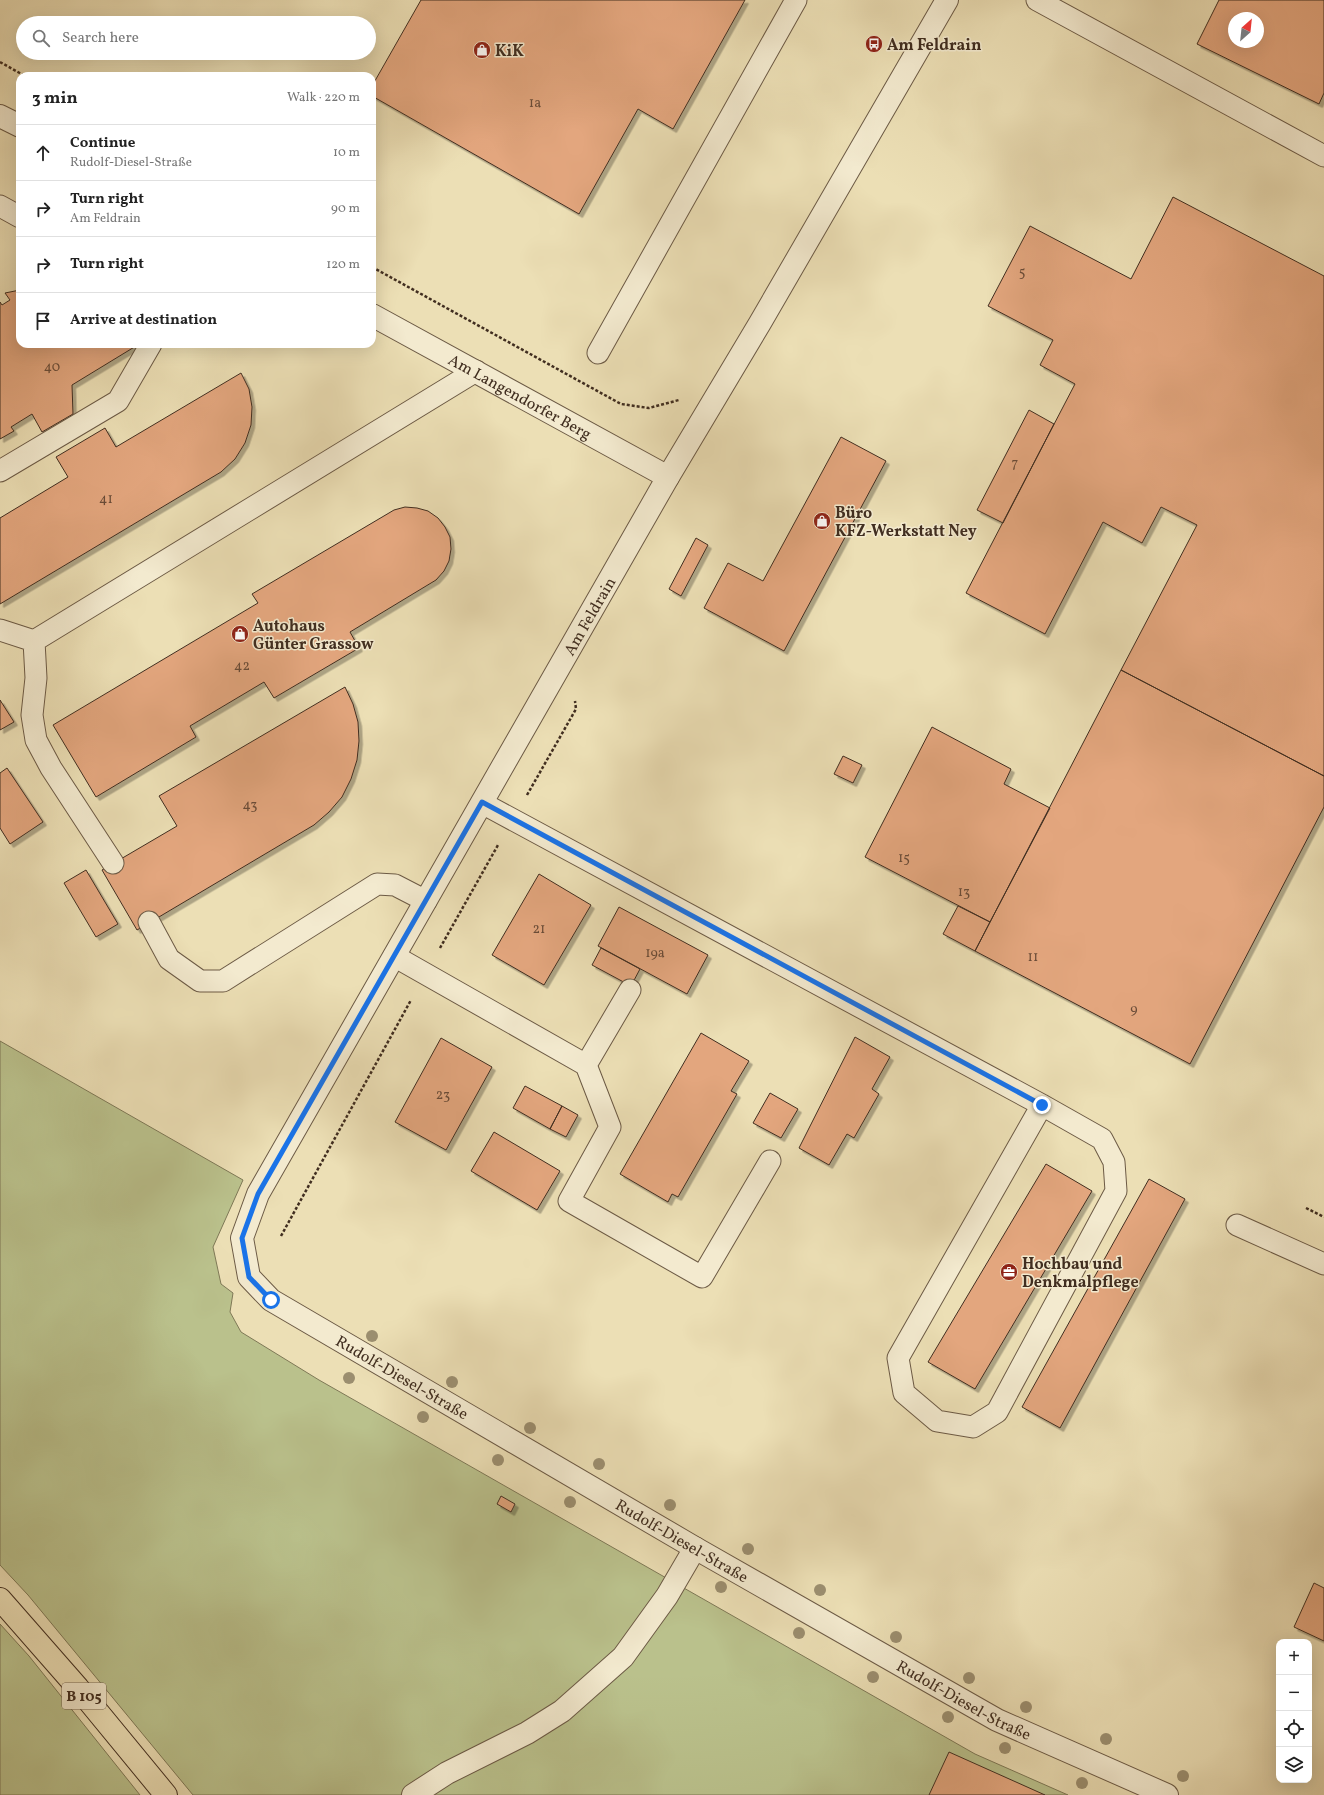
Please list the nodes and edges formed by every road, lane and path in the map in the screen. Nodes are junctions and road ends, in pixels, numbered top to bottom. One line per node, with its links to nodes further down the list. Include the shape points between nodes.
1 (796, 0): 13 (lane)
2 (947, 0): 16 (street, Am Feldrain)
3 (1037, 0): 8 (lane)
4 (0, 62): 5 (path)
5 (18, 72)
6 (0, 116): 7 (street)
7 (16, 124)
8 (1324, 156)
9 (0, 206): 10 (lane)
10 (16, 215)
11 (376, 317): 14 (street, Am Langendorfer Berg)
12 (149, 348): 15 (lane, via 118,401)
13 (598, 353)
14 (476, 371): 16 (street, Am Langendorfer Berg); 18 (lane)
15 (0, 471)
16 (668, 478): 20 (street, Am Feldrain)
17 (0, 630): 18 (lane)
18 (34, 641): 22 (lane, via 36,678 32,715 36,740 51,768)
19 (575, 694): 21 (path, via 576,709)
20 (482, 802): 21 (lane); 23 (street, Am Feldrain)
21 (512, 820): 26 (path); 29 (lane)
22 (113, 863)
23 (426, 901): 24 (lane, via 395,885 377,884 223,981 200,981 169,959); 25 (street, Am Feldrain)
24 (149, 922)
25 (394, 956): 26 (lane); 35 (street, Am Feldrain, via 258,1194)
26 (425, 973): 28 (lane); 34 (path)
27 (630, 990): 28 (lane)
28 (586, 1065): 30 (lane, via 610,1127 569,1201 702,1277)
29 (1042, 1105): 29 (lane, via 1102,1139 1114,1162 1116,1191 997,1412 973,1427 937,1421 904,1393 898,1358)
30 (770, 1161)
31 (1306, 1208): 32 (path)
32 (1324, 1217)
33 (1238, 1225): 36 (lane)
34 (281, 1236)
35 (242, 1238): 37 (street, Rudolf-Diesel-Straße, via 249,1277 271,1300)
36 (1324, 1264)
37 (695, 1548): 40 (street, via 667,1596 623,1657 607,1672 562,1711 527,1733 447,1773); 41 (street, Rudolf-Diesel-Straße, via 997,1720)
38 (0, 1599): 39 (highway, B 105, via 78,1688)
39 (166, 1795)
40 (413, 1795)
41 (1167, 1795)

